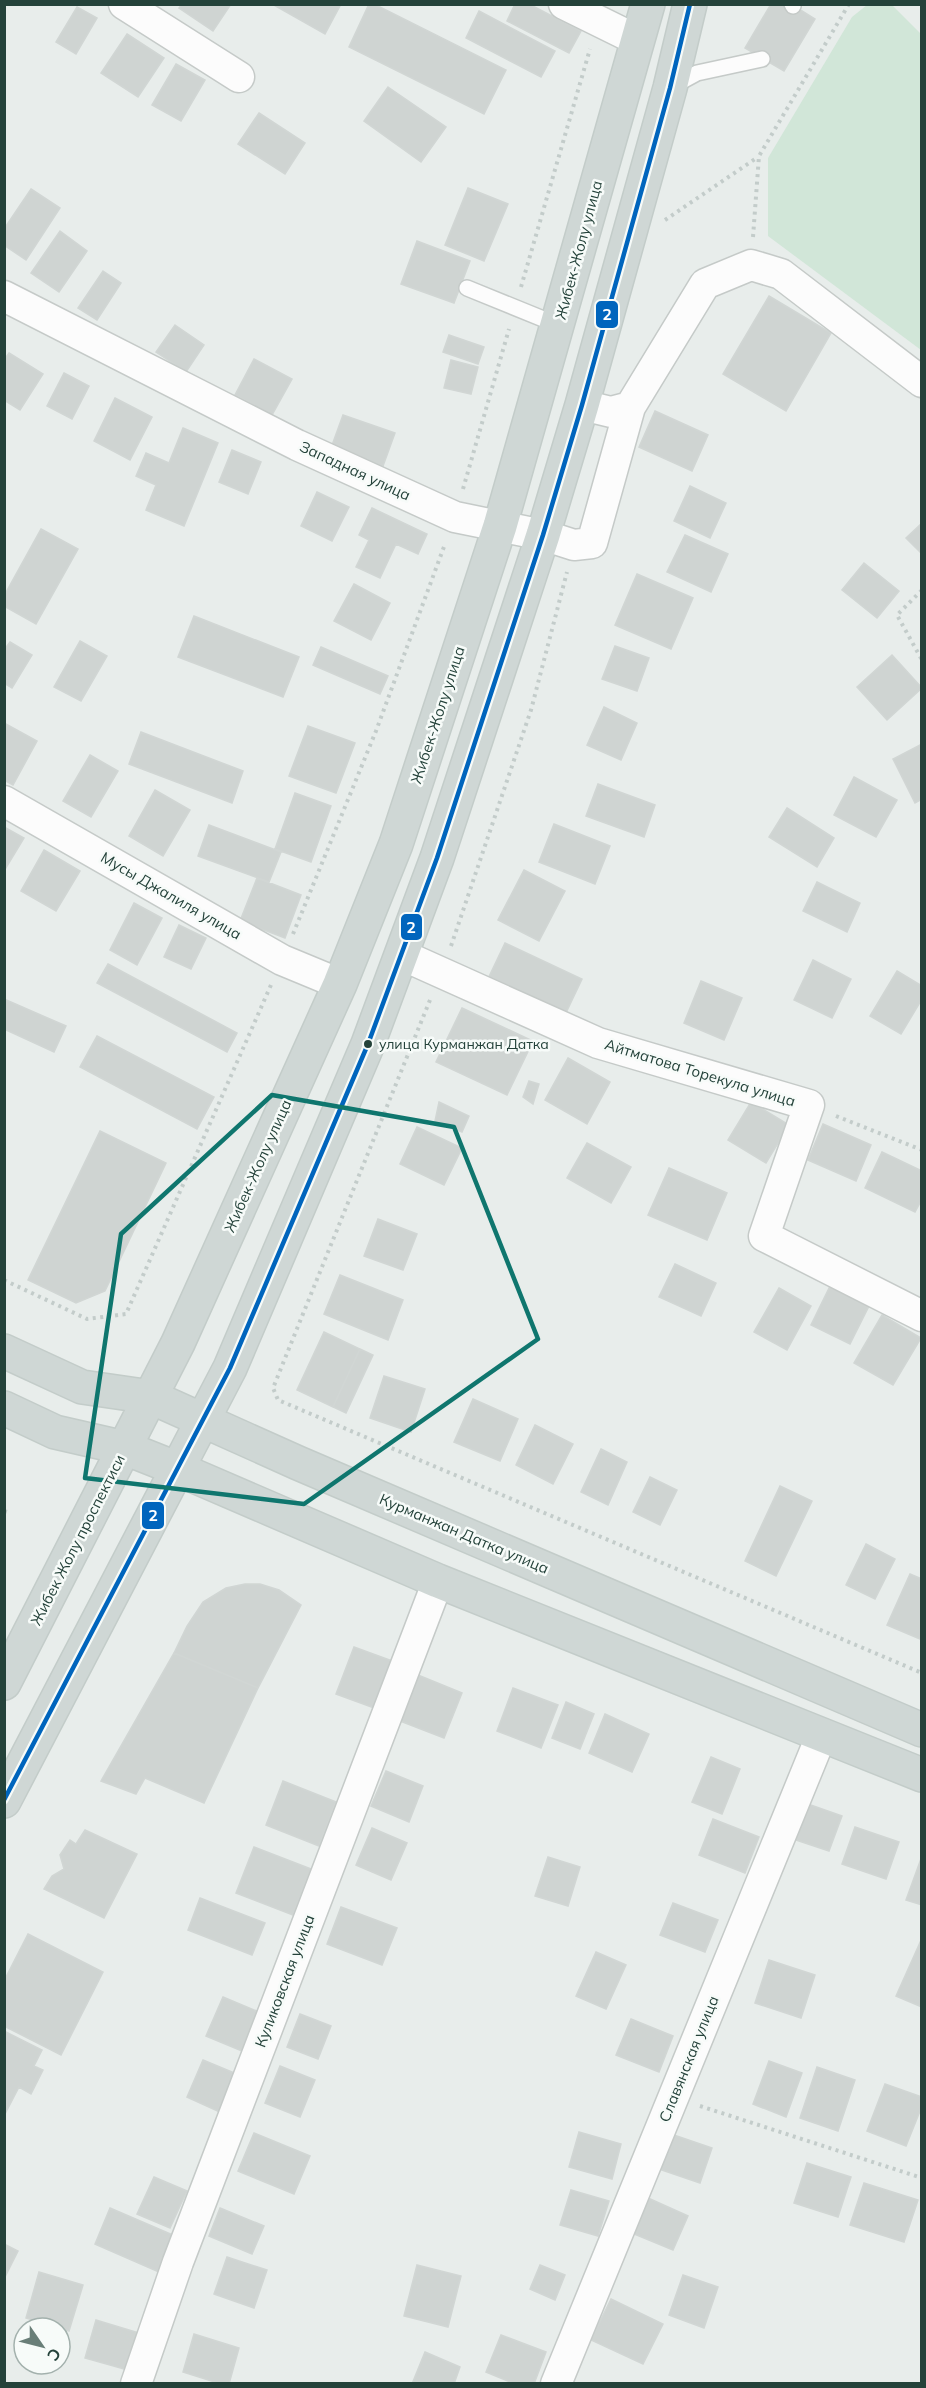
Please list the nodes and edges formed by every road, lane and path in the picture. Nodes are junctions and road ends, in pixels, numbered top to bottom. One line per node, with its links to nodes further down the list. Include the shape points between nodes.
1 (124, 4): 9 (street)
2 (564, 4): 6 (street)
3 (648, 4): 7 (main road, Жибек-Жолу улица)
4 (690, 4): 10 (main road)
5 (849, 4): 11 (path)
6 (591, 13): 7 (street); 16 (path)
7 (637, 40): 17 (main road, Жибек-Жолу улица)
8 (762, 59): 10 (lane, via 697,73)
9 (239, 77)
10 (670, 88): 19 (main road)
11 (759, 156): 12 (path); 13 (path)
12 (657, 226)
13 (751, 265): 18 (street, via 780,274); 20 (street, via 705,284)
14 (467, 288): 16 (lane)
15 (4, 296): 21 (street, Западная улица, via 297,445)
16 (516, 307): 17 (lane); 21 (path)
17 (558, 325): 22 (main road, Жибек-Жолу улица)
18 (921, 382)
19 (582, 405): 20 (street, via 610,412); 23 (main road)
20 (630, 407): 23 (street, Западная улица, via 592,543 574,545)
21 (455, 517): 22 (street, Западная улица); 28 (path, via 376,731)
22 (500, 526): 23 (street, Западная улица); 29 (main road, Жибек-Жолу улица, via 396,844)
23 (543, 535): 27 (main road)
24 (921, 590): 25 (path, via 897,615)
25 (921, 660)
26 (4, 801): 28 (street, Мусы Джалиля улица)
27 (402, 955): 30 (street, Айтматова Торекула улица, via 598,1042); 38 (main road, via 235,1357)
28 (282, 960): 29 (street, Мусы Джалиля улица); 32 (path, via 126,1314 87,1319)
29 (340, 984): 36 (main road, Жибек-Жолу улица)
30 (809, 1105): 31 (path); 33 (street, Айтматова Торекула улица, via 764,1236)
31 (921, 1150)
32 (4, 1280)
33 (921, 1316)
34 (4, 1351): 36 (main road, Курманжан Датка улица, via 82,1387)
35 (273, 1388): 42 (path, via 278,1400)
36 (151, 1397): 38 (main road, Курманжан Датка улица); 39 (main road, Жибек Жолу проспектиси)
37 (9, 1411): 39 (main road, via 55,1432)
38 (203, 1420): 40 (main road); 44 (main road, Курманжан Датка улица)
39 (125, 1448): 40 (main road); 43 (main road, Жибек Жолу проспектиси)
40 (178, 1469): 41 (main road); 47 (main road)
41 (438, 1581): 45 (main road); 50 (street, Куликовская улица, via 178,2262)
42 (921, 1673)
43 (4, 1683)
44 (921, 1730)
45 (822, 1734): 46 (main road); 48 (street, Славянская улица)
46 (921, 1776)
47 (4, 1801)
48 (673, 2097): 49 (path); 51 (street, Славянская улица)
49 (921, 2178)
50 (136, 2384)
51 (556, 2384)

